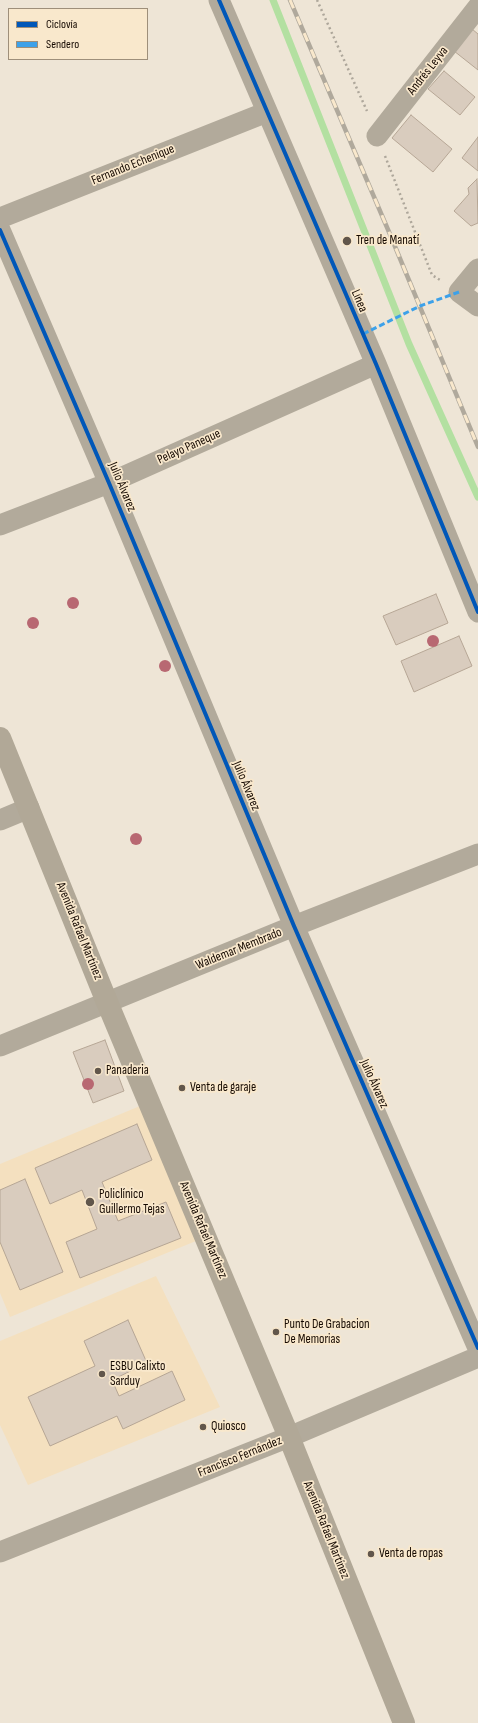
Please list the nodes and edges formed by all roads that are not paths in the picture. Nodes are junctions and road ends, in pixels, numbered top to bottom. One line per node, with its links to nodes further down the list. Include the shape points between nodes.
1 (219, 0): 3 (street, Línea)
2 (478, 7): 4 (street, Andrés Leyva)
3 (267, 112): 5 (street, Fernando Echenique); 9 (street, Línea)
4 (377, 136)
5 (0, 218)
6 (0, 230): 10 (street, Julio Álvarez)
7 (478, 269): 8 (street, via 459,292)
8 (478, 306)
9 (376, 364): 10 (street, Pelayo Paneque); 12 (street, Línea)
10 (109, 483): 11 (street, Pelayo Paneque); 17 (street, Julio Álvarez)
11 (0, 525)
12 (478, 612)
13 (0, 738): 14 (main road, Avenida Rafael Martínez)
14 (29, 808): 15 (street); 18 (main road, Avenida Rafael Martínez)
15 (0, 820)
16 (478, 854): 17 (street, Waldemar Membrado)
17 (294, 926): 18 (street, Waldemar Membrado); 20 (street, Julio Álvarez)
18 (107, 1002): 19 (street, Waldemar Membrado); 22 (main road, Avenida Rafael Martínez)
19 (0, 1046)
20 (478, 1348)
21 (478, 1357): 22 (street, Francisco Fernández)
22 (289, 1437): 23 (street, Francisco Fernández); 24 (main road, Avenida Rafael Martínez)
23 (0, 1552)
24 (404, 1723)

